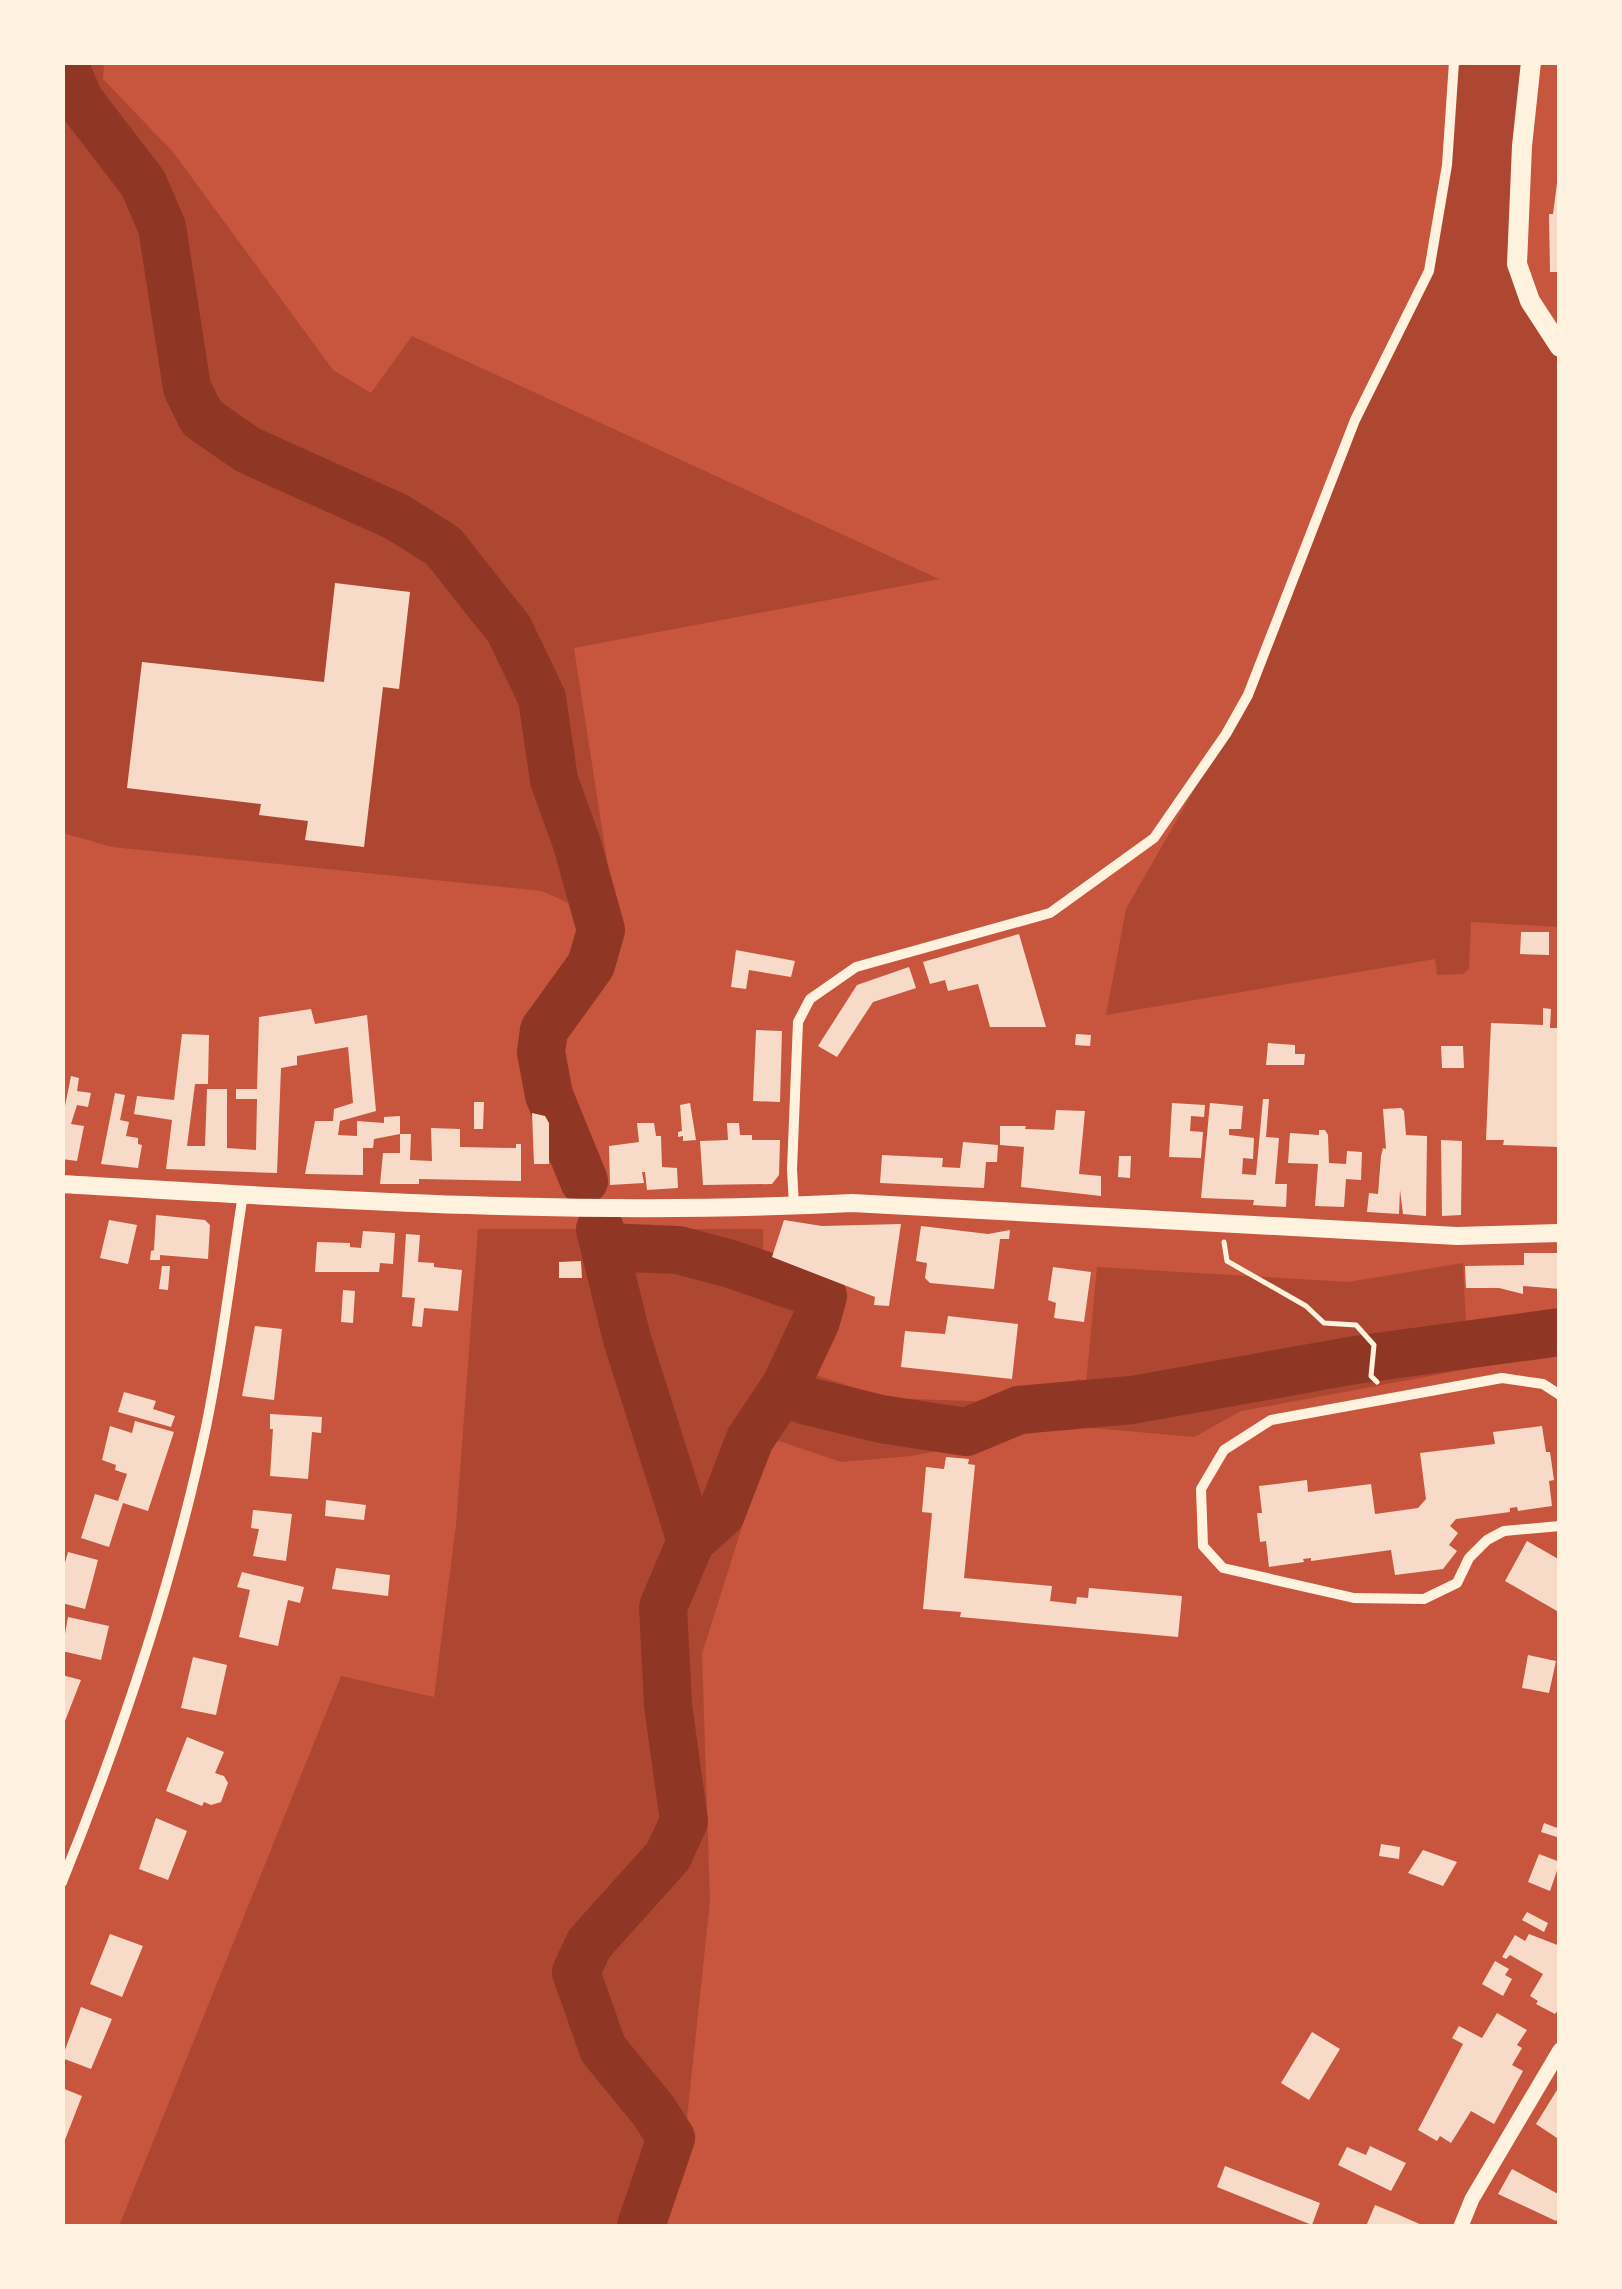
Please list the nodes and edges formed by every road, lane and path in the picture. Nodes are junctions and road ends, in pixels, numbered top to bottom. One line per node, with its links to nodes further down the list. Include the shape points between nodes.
1 (1454, 62): 6 (street, via 1448,165 1429,271 1355,420 1248,695 1226,734 1154,838 1050,912 856,966 810,999 798,1022)
2 (1531, 62): 3 (main road, via 1517,264 1530,301)
3 (1560, 348)
4 (62, 1184): 5 (main road)
5 (243, 1194): 6 (main road, via 506,1205); 12 (street, via 206,1426 172,1560 125,1720)
6 (794, 1206): 7 (main road, via 852,1203)
7 (1221, 1224): 8 (main road, via 1457,1236); 9 (path, via 1227,1261 1324,1323 1356,1325 1374,1345)
8 (1560, 1233)
9 (1371, 1376)
10 (1560, 1395): 11 (street, via 1543,1384 1502,1378 1271,1420 1224,1450 1201,1488 1204,1546 1222,1568 1354,1598 1424,1599 1457,1583 1487,1540 1504,1531)
11 (1560, 1526)
12 (63, 1880)
13 (1560, 2050): 14 (street)
14 (1460, 2226)

